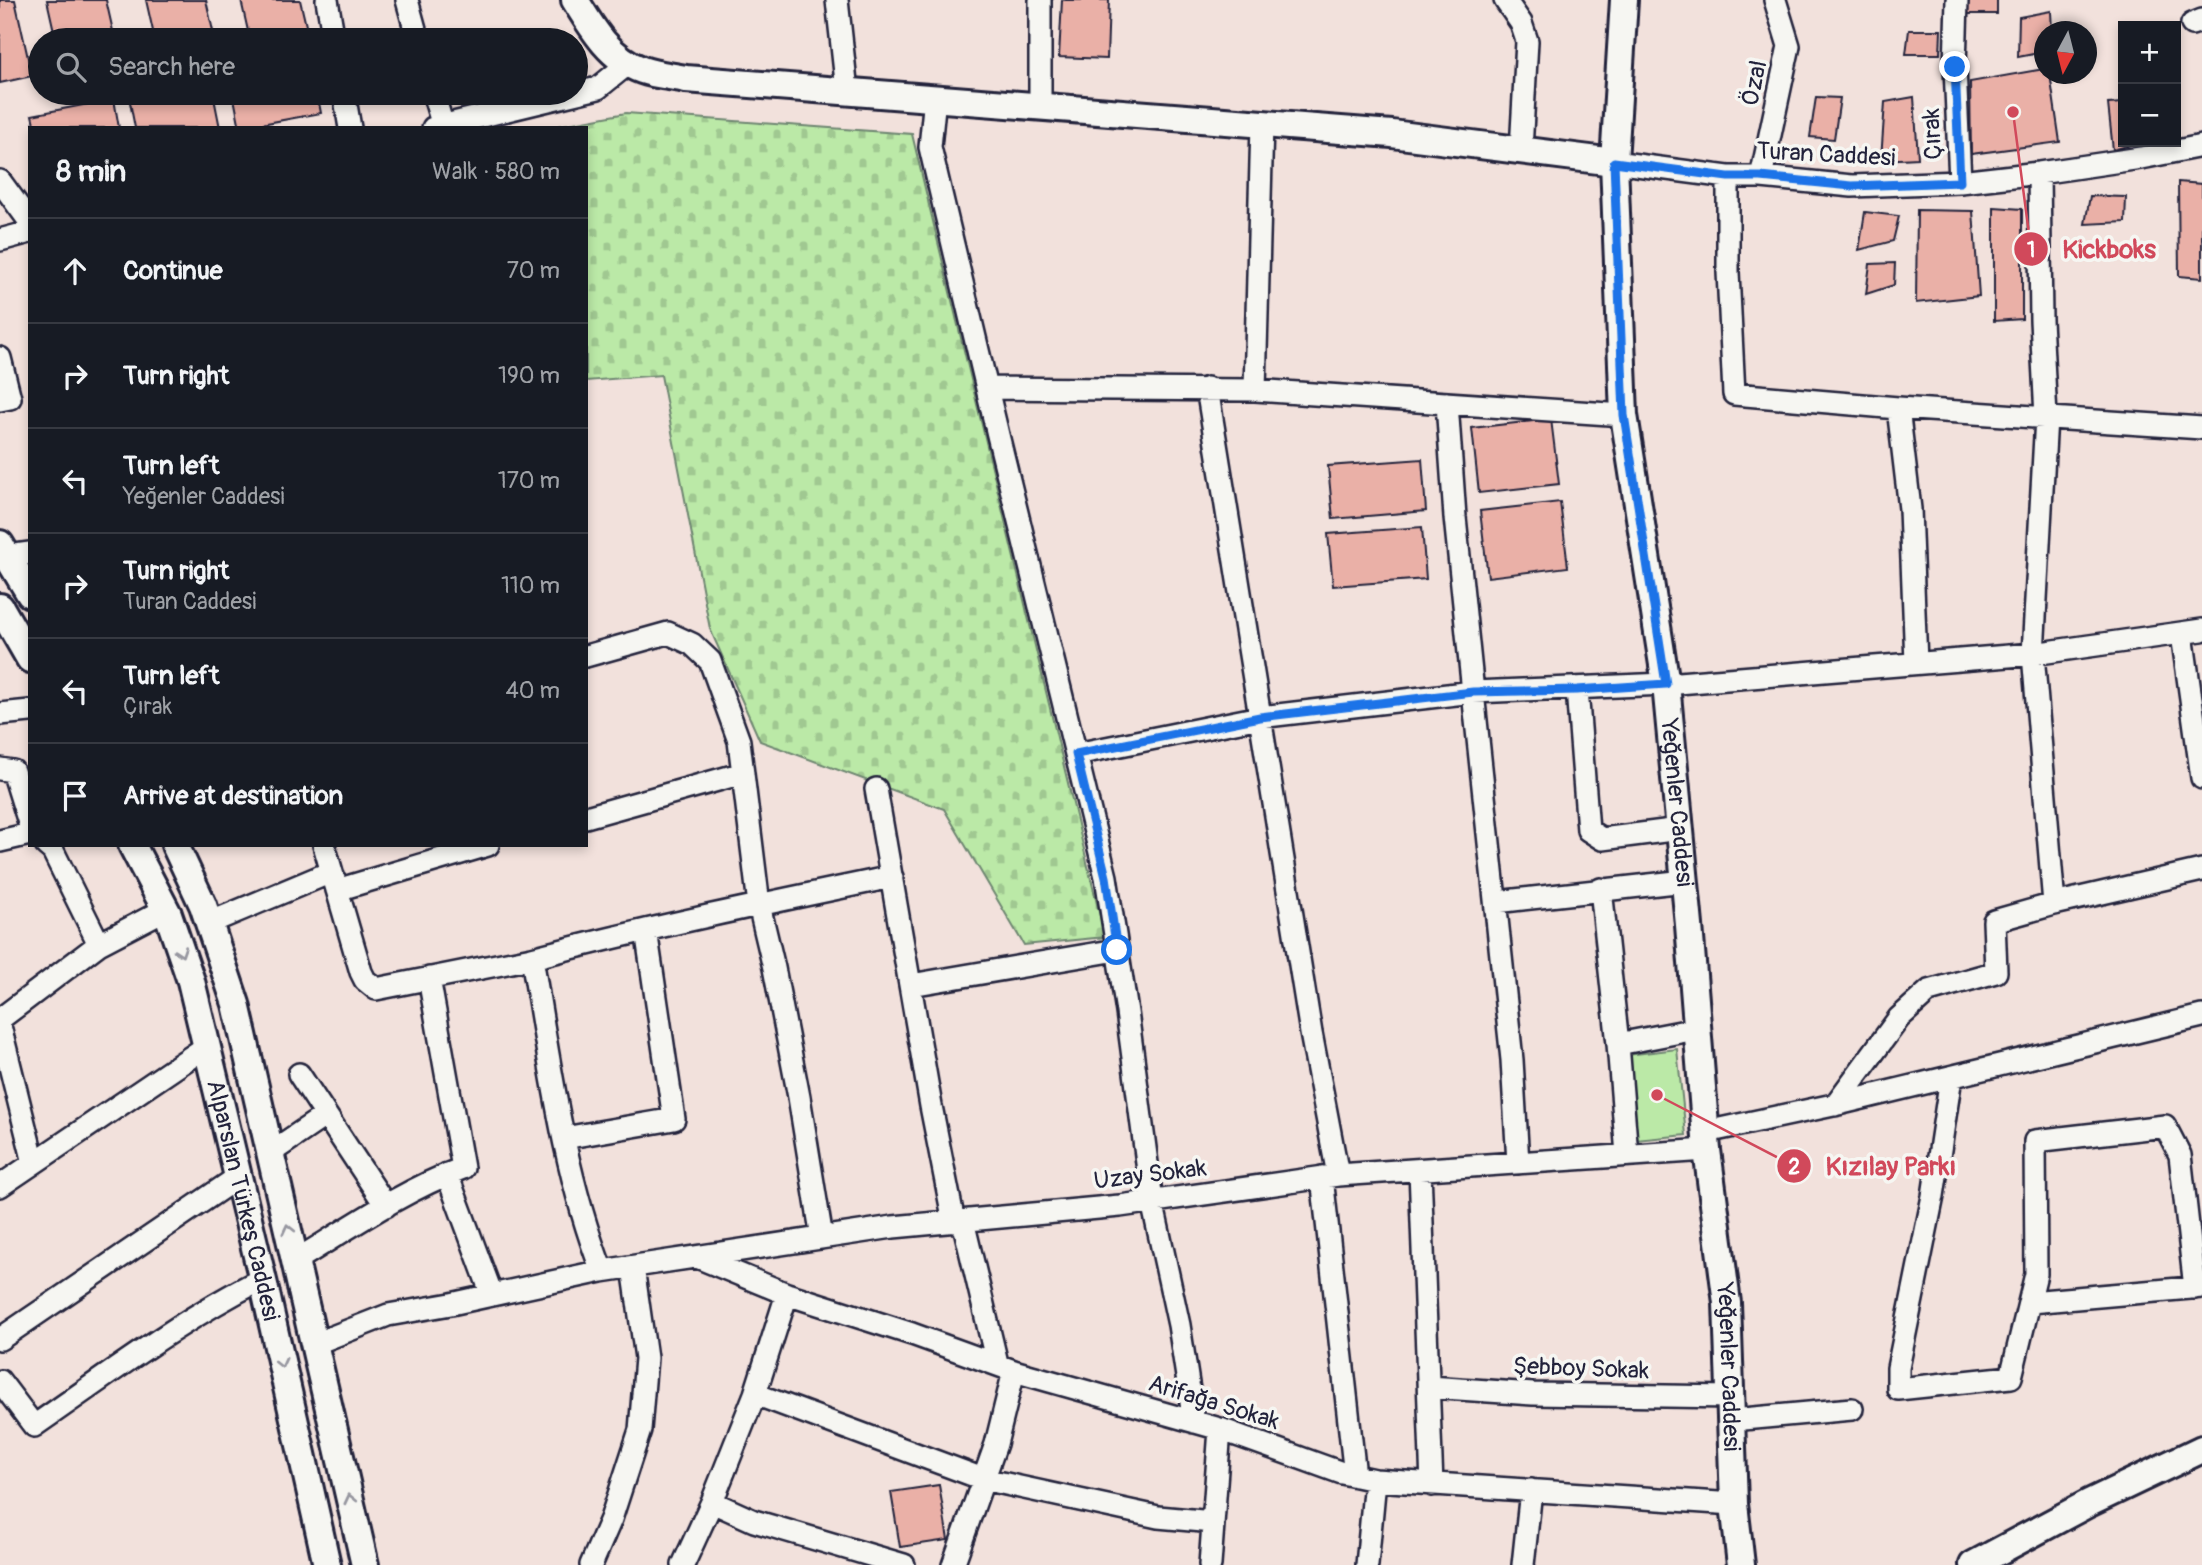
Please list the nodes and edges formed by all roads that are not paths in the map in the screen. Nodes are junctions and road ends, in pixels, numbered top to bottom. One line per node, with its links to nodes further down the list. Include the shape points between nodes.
1 (327, 0): 10 (street)
2 (407, 0): 11 (street)
3 (575, 0): 12 (street, via 609,50)
4 (837, 0): 14 (street)
5 (1040, 0): 19 (street)
6 (1506, 0): 25 (street, via 1527,41)
7 (1624, 0): 26 (street, Yeğenler Caddesi)
8 (1775, 0): 29 (street, Özal, via 1789,46)
9 (1957, 0): 31 (street, Çırak)
10 (332, 28)
11 (415, 28)
12 (629, 63): 13 (street, via 598,88); 14 (street, via 686,79)
13 (588, 90)
14 (847, 91): 15 (street)
15 (935, 97): 19 (street); 36 (street, via 930,147)
16 (346, 105): 21 (street)
17 (435, 105): 22 (street)
18 (528, 105): 23 (street)
19 (1040, 106): 20 (street)
20 (1262, 123): 25 (street); 38 (street)
21 (350, 126)
22 (438, 126)
23 (442, 126)
24 (2202, 146): 27 (street, Turan Caddesi)
25 (1521, 150): 26 (street)
26 (1614, 162): 28 (street, Turan Caddesi); 42 (street, Yeğenler Caddesi)
27 (2039, 173): 31 (street, Turan Caddesi); 43 (street)
28 (1728, 177): 29 (street, Turan Caddesi); 41 (street, via 1734,394)
29 (1761, 177): 31 (street, Turan Caddesi, via 1852,186)
30 (0, 181): 32 (street)
31 (1960, 182)
32 (28, 219)
33 (28, 233): 34 (street)
34 (0, 240)
35 (0, 358): 39 (street)
36 (986, 388): 37 (street); 59 (street)
37 (1207, 388): 38 (street); 58 (street)
38 (1255, 390): 40 (street)
39 (13, 397)
40 (1447, 402): 42 (street); 55 (street)
41 (1898, 408): 43 (street); 52 (street, via 1910,509)
42 (1624, 415): 53 (street, Yeğenler Caddesi)
43 (2046, 417): 44 (street); 49 (street)
44 (2202, 428)
45 (12, 551): 46 (street)
46 (28, 589)
47 (0, 607): 51 (street)
48 (2192, 632): 49 (street); 62 (street)
49 (2033, 654): 52 (street); 80 (street)
50 (588, 655): 61 (street, via 668,633 692,643 710,661 739,741)
51 (28, 656)
52 (1916, 663): 53 (street)
53 (1666, 684): 54 (street); 66 (street, Yeğenler Caddesi)
54 (1577, 690): 55 (street); 66 (street, via 1588,830 1602,839)
55 (1473, 692): 58 (street); 79 (street)
56 (28, 711): 57 (street)
57 (0, 714)
58 (1260, 717): 59 (street); 108 (street)
59 (1076, 754): 86 (street, via 1106,877)
60 (0, 769): 65 (street, via 13,771)
61 (743, 773): 64 (street); 81 (street)
62 (2202, 778)
63 (876, 789): 75 (street)
64 (588, 816)
65 (28, 820)
66 (1680, 829): 77 (street, Yeğenler Caddesi)
67 (28, 834): 68 (street)
68 (0, 841)
69 (48, 847): 85 (street)
70 (133, 847): 82 (street, Alparslan Türkeş Caddesi)
71 (176, 847): 83 (street, Alparslan Türkeş Caddesi)
72 (325, 847): 76 (street)
73 (479, 847): 76 (street)
74 (2202, 870): 80 (street)
75 (892, 877): 81 (street); 89 (street)
76 (334, 881): 83 (street); 88 (street, via 365,980 376,989)
77 (1685, 881): 78 (street); 93 (street, Yeğenler Caddesi)
78 (1601, 889): 79 (street); 94 (street)
79 (1496, 902): 105 (street)
80 (2054, 904): 98 (street, via 1994,921 1996,972 1929,991 1899,1018)
81 (760, 905): 84 (street); 114 (street)
82 (166, 909): 85 (street); 95 (street, Alparslan Türkeş Caddesi, one-way to 95)
83 (209, 923): 102 (street, Alparslan Türkeş Caddesi, via 236,1004)
84 (646, 930): 87 (street); 100 (street, via 674,1119)
85 (99, 944): 91 (street)
86 (1117, 950): 89 (street); 111 (street)
87 (531, 958): 88 (street); 100 (street)
88 (429, 978): 107 (street, via 463,1168)
89 (911, 985): 113 (street, via 931,1106)
90 (2202, 1016): 97 (street, Uzay Sokak)
91 (0, 1019)
92 (0, 1026): 104 (street)
93 (1696, 1029): 94 (street); 101 (street, Yeğenler Caddesi)
94 (1618, 1044): 103 (street)
95 (207, 1046): 104 (street); 109 (street, Alparslan Türkeş Caddesi)
96 (299, 1074): 99 (street)
97 (1951, 1077): 98 (street, Uzay Sokak); 123 (street, via 1933,1196 1898,1368 1898,1389 2011,1377)
98 (1835, 1105): 101 (street, Uzay Sokak)
99 (326, 1115): 102 (street); 112 (street)
100 (564, 1139): 118 (street, via 574,1189)
101 (1706, 1141): 103 (street, Uzay Sokak); 130 (street, Yeğenler Caddesi, via 1727,1303)
102 (270, 1153): 116 (street, Alparslan Türkeş Caddesi, one-way to 102)
103 (1627, 1156): 105 (street, Uzay Sokak)
104 (34, 1163): 110 (street)
105 (1518, 1163): 106 (street, Uzay Sokak)
106 (1420, 1170): 108 (street, Uzay Sokak); 128 (street)
107 (447, 1174): 112 (street); 122 (street)
108 (1330, 1176): 111 (street, Uzay Sokak); 135 (street)
109 (238, 1177): 119 (street, Alparslan Türkeş Caddesi); 124 (street)
110 (0, 1186)
111 (1152, 1201): 113 (street, Uzay Sokak); 132 (street)
112 (386, 1206): 116 (street)
113 (958, 1221): 114 (street, Uzay Sokak); 126 (street)
114 (822, 1238): 115 (street, Uzay Sokak)
115 (697, 1257): 117 (street, Uzay Sokak); 121 (street, Arifağa Sokak)
116 (295, 1261): 125 (street, Alparslan Türkeş Caddesi)
117 (633, 1266): 118 (street, Uzay Sokak); 144 (street, via 646,1358 640,1430)
118 (601, 1271): 122 (street, Uzay Sokak)
119 (262, 1279): 127 (street, via 152,1345 34,1426); 142 (street, Alparslan Türkeş Caddesi, one-way to 142)
120 (2198, 1287): 123 (street); 123 (street, via 2180,1155 2165,1126 2035,1141 2036,1274)
121 (787, 1294): 126 (street, Arifağa Sokak); 129 (street)
122 (492, 1295): 125 (street, Uzay Sokak, via 388,1315)
123 (2030, 1302)
124 (0, 1339)
125 (314, 1344): 143 (street, Alparslan Türkeş Caddesi, one-way to 125)
126 (1006, 1367): 132 (street, Arifağa Sokak); 136 (street, via 996,1444)
127 (0, 1381)
128 (1429, 1387): 130 (street, Şebboy Sokak); 137 (street)
129 (755, 1394): 136 (street); 139 (street)
130 (1732, 1409): 131 (street, Şebboy Sokak); 140 (street, Yeğenler Caddesi)
131 (1852, 1409)
132 (1194, 1422): 133 (street, Arifağa Sokak)
133 (1220, 1429): 135 (street, Arifağa Sokak); 141 (street)
134 (2202, 1449): 152 (street)
135 (1365, 1478): 137 (street, Arifağa Sokak); 149 (street)
136 (984, 1479): 141 (street, via 1158,1517); 147 (street)
137 (1432, 1485): 138 (street, Arifağa Sokak)
138 (1531, 1490): 140 (street, Arifağa Sokak); 150 (street)
139 (712, 1502): 145 (street); 146 (street, via 754,1521)
140 (1734, 1504): 151 (street, Yeğenler Caddesi)
141 (1213, 1522): 148 (street)
142 (327, 1565)
143 (365, 1565)
144 (591, 1565)
145 (683, 1565)
146 (904, 1565)
147 (953, 1565)
148 (1210, 1565)
149 (1367, 1565)
150 (1523, 1565)
151 (1741, 1565)
152 (1973, 1565)

